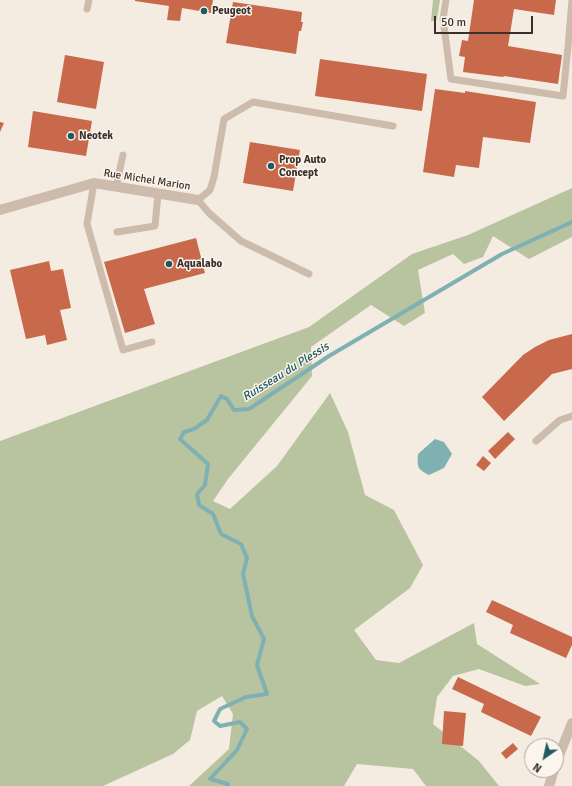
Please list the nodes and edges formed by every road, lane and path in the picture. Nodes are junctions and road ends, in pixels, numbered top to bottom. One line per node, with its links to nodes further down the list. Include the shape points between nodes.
1 (89, 0): 4 (lane)
2 (446, 0): 3 (lane, via 443,20 451,79 563,96)
3 (572, 0)
4 (87, 9)
5 (393, 126): 10 (lane, via 253,102 224,119 210,190)
6 (123, 155): 8 (lane)
7 (94, 183): 8 (street, Rue Michel Marion); 11 (street, Rue Michel Marion); 14 (lane, via 87,224 123,350)
8 (116, 187): 9 (street, Rue Michel Marion)
9 (158, 194): 10 (street, Rue Michel Marion); 12 (lane, via 155,226)
10 (198, 200): 13 (lane, via 241,241)
11 (0, 210)
12 (117, 232)
13 (309, 274)
14 (152, 342)
15 (572, 416): 16 (lane, via 560,420)
16 (536, 441)
17 (572, 723): 18 (street)
18 (564, 743)

